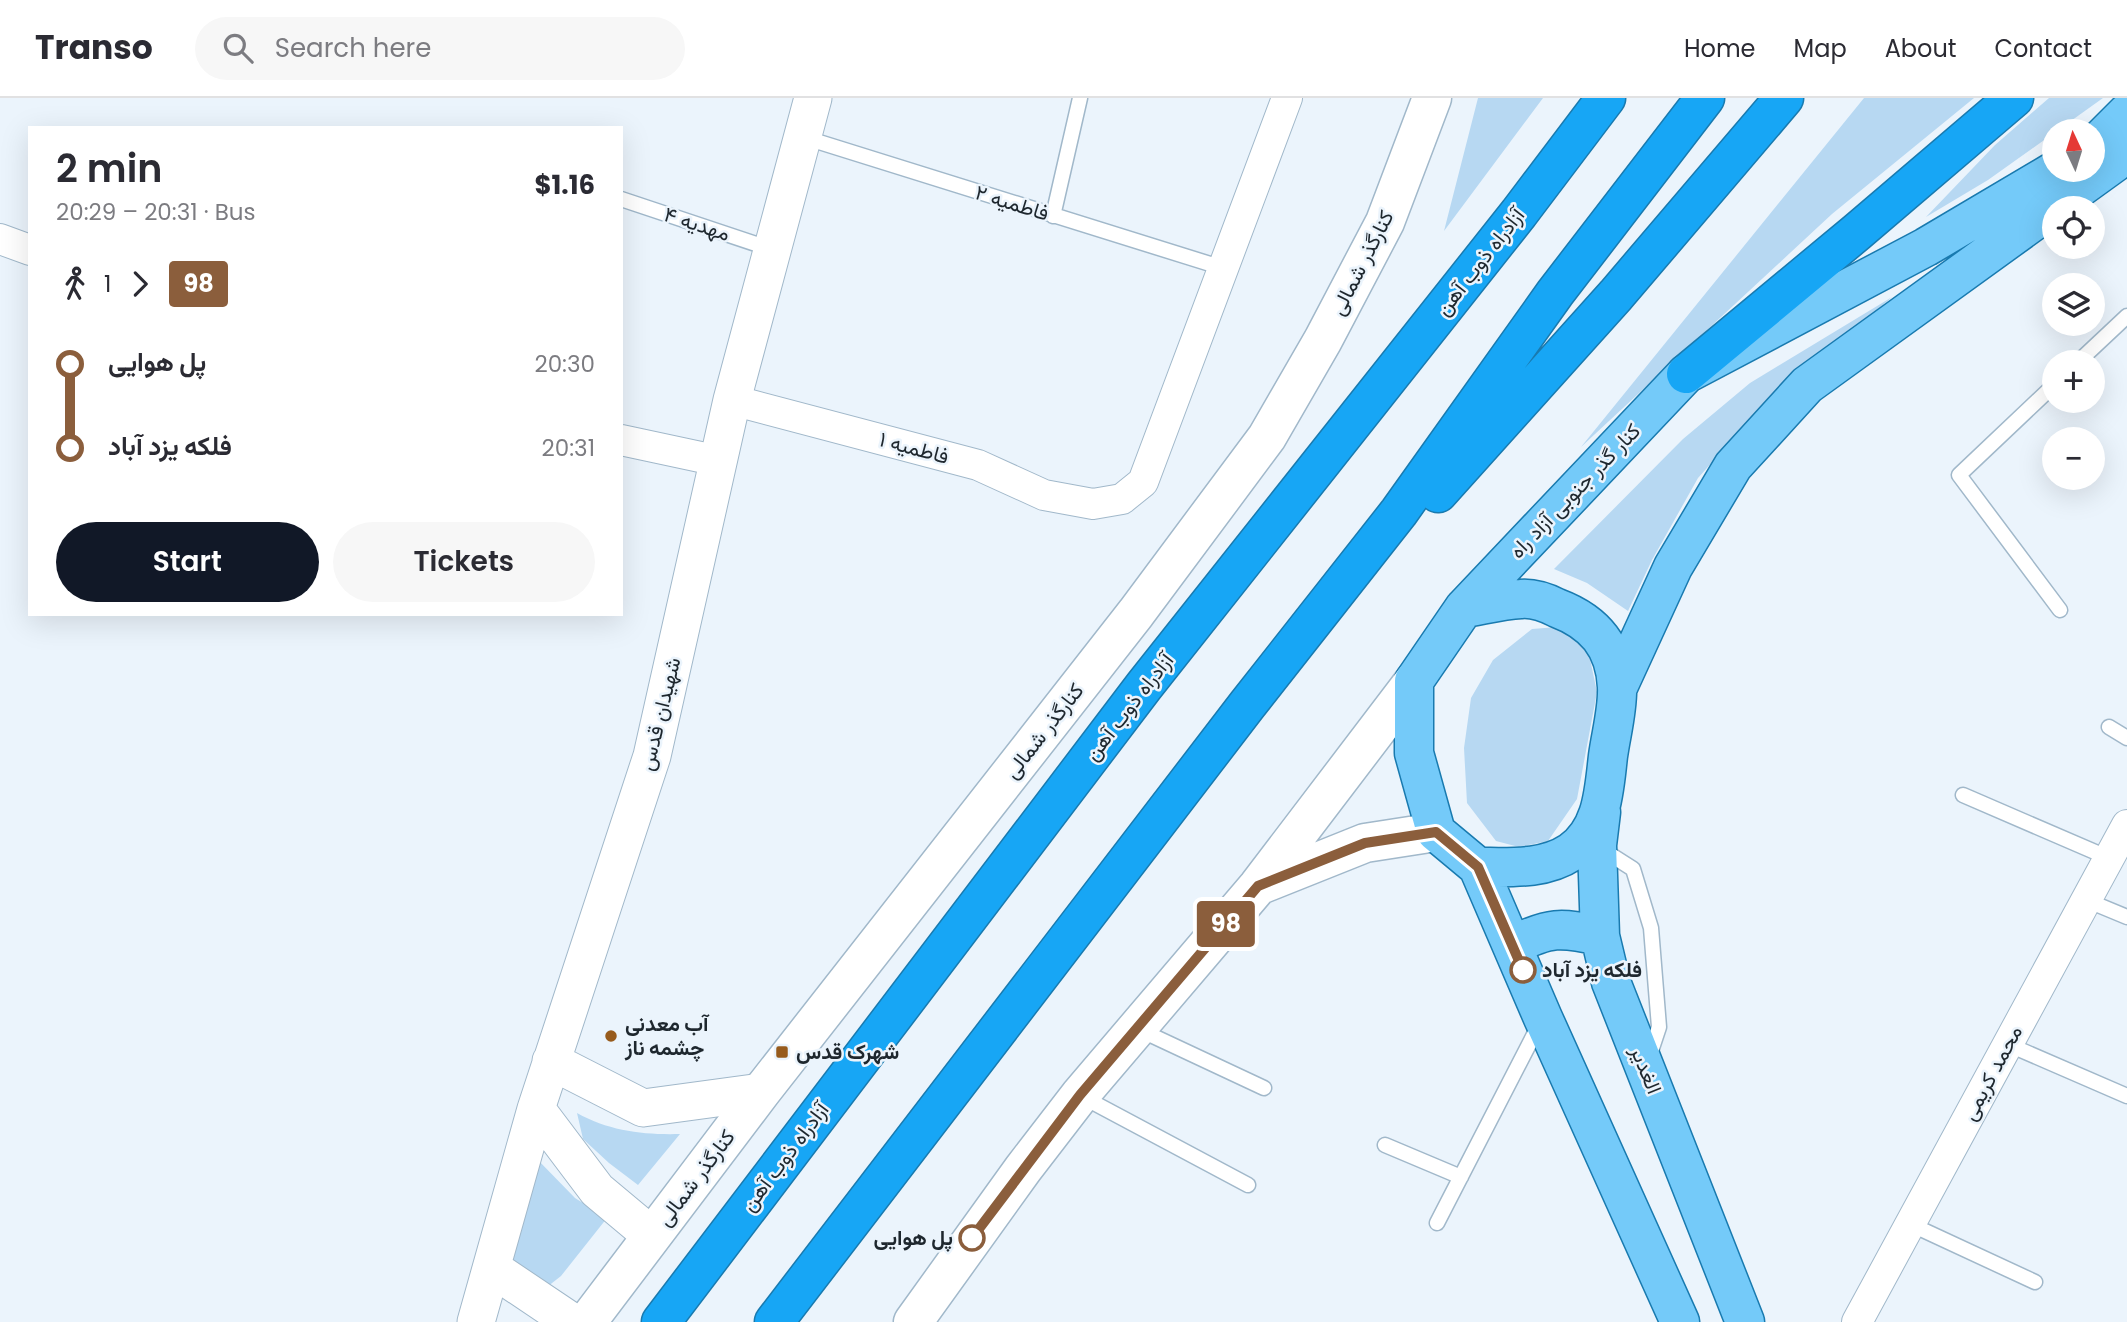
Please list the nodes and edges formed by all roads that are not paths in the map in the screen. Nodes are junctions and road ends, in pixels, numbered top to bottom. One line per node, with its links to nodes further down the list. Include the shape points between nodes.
1 (813, 98): 11 (street, شهیدان قدس)
2 (1080, 98): 15 (lane)
3 (1287, 98): 19 (street)
4 (1432, 98): 51 (main road, کنارگذر شمالی, via 1385,222 1267,436 1112,644)
5 (1606, 98): 67 (highway, آزادراه ذوب آهن, via 1135,697)
6 (1705, 98): 31 (highway, via 1555,293 1399,512)
7 (1784, 98): 31 (highway, via 1590,324)
8 (2014, 98): 22 (highway)
9 (2127, 113): 10 (main road)
10 (2105, 135)
11 (802, 137): 15 (lane, فاطمیه ۲); 18 (street, شهیدان قدس)
12 (2127, 150): 30 (main road, via 1807,385 1733,466 1673,567)
13 (2042, 178): 22 (main road, کنار گذر جنوبی آزاد راه, via 1926,247)
14 (623, 200): 18 (lane, مهدیه ۴)
15 (1053, 216): 19 (lane, فاطمیه ۲)
16 (0, 239): 17 (street)
17 (28, 249)
18 (772, 249): 24 (street, شهیدان قدس)
19 (1223, 268): 24 (street, فاطمیه ۱, via 1143,482 1122,499 1093,504 1044,495 978,465)
20 (2127, 316): 21 (lane)
21 (2091, 350)
22 (1686, 374): 27 (main road, کنار گذر جنوبی آزاد راه)
23 (2042, 396): 28 (lane, via 1959,475)
24 (732, 400): 26 (street, شهیدان قدس)
25 (623, 440): 26 (street)
26 (719, 461): 48 (street, شهیدان قدس, via 652,756)
27 (1464, 608): 29 (main road); 30 (main road, via 1524,598 1577,615 1608,649)
28 (2060, 610)
29 (1415, 681): 37 (main road, via 1414,753); 40 (main road)
30 (1617, 689): 36 (main road)
31 (1247, 705): 68 (highway)
32 (2109, 727): 33 (lane)
33 (2127, 738)
34 (1963, 795): 38 (lane)
35 (2127, 825): 38 (street, محمد کریمی)
36 (1599, 827): 39 (main road, via 1573,851 1550,862); 43 (main road, الغدیر); 49 (lane, via 1633,869 1651,928 1659,1027)
37 (1436, 832): 39 (main road); 40 (main road, via 1365,843)
38 (2109, 858): 41 (street, محمد کریمی)
39 (1478, 867): 44 (main road)
40 (1258, 886): 46 (main road)
41 (2086, 900): 42 (lane); 47 (street, محمد کریمی)
42 (2127, 917)
43 (1600, 936): 44 (main road, via 1567,929); 49 (main road, الغدیر, via 1611,982)
44 (1513, 945): 45 (main road)
45 (1543, 1018): 56 (lane); 63 (main road)
46 (1137, 1028): 50 (lane); 52 (main road)
47 (2007, 1044): 53 (lane); 59 (street, محمد کریمی)
48 (551, 1061): 51 (street, via 643,1108); 54 (street, شهیدان قدس)
49 (1645, 1068): 70 (main road, الغدیر)
50 (1264, 1088)
51 (761, 1092): 60 (main road, کنارگذر شمالی)
52 (1080, 1095): 57 (lane); 69 (main road)
53 (2127, 1096)
54 (536, 1109): 60 (street, via 597,1191); 61 (street, شهیدان قدس)
55 (1385, 1146): 56 (lane)
56 (1461, 1177): 58 (lane)
57 (1248, 1185)
58 (1437, 1223)
59 (1910, 1224): 62 (lane); 71 (street, محمد کریمی)
60 (652, 1236): 66 (main road, کنارگذر شمالی)
61 (493, 1269): 64 (street, شهیدان قدس); 65 (street)
62 (2035, 1282)
63 (1672, 1316)
64 (476, 1322)
65 (572, 1322)
66 (587, 1322)
67 (661, 1322)
68 (774, 1322)
69 (913, 1322)
70 (1745, 1322)
71 (1857, 1322)

